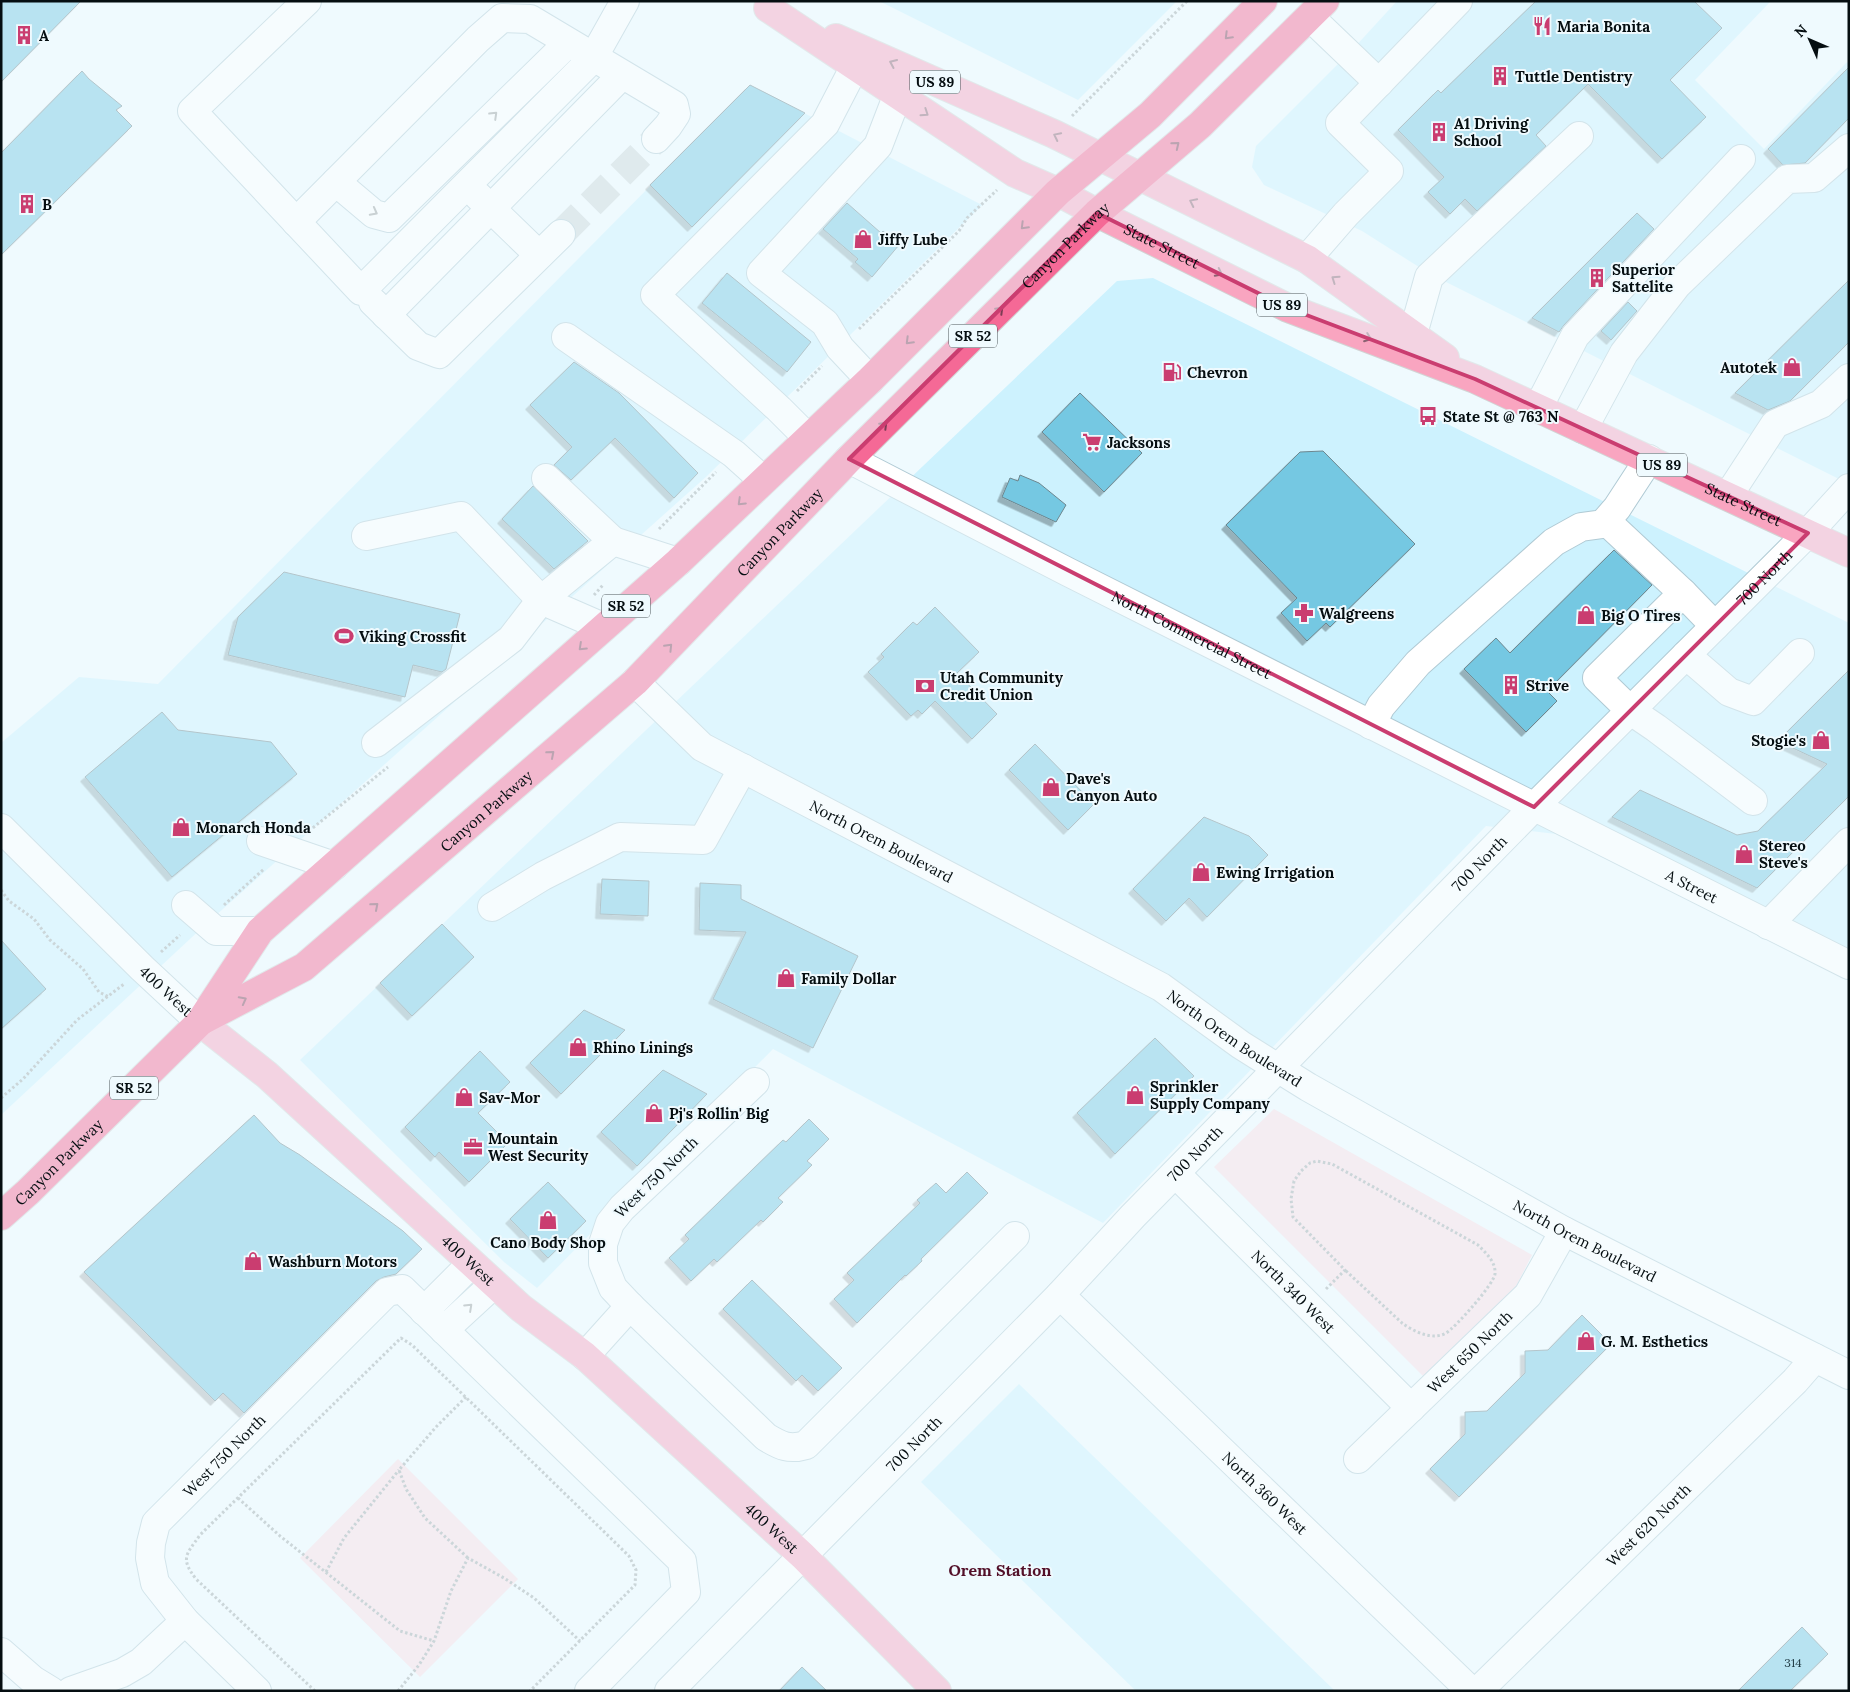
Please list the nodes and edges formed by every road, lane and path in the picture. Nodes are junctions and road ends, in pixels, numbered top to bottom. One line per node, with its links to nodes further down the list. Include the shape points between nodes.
1 (307, 1): 26 (street, via 192,112)
2 (625, 1): 9 (street)
3 (1187, 1): 14 (path)
4 (1263, 1): 18 (highway, Canyon Parkway / SR 52, one-way to 18, via 1150,115)
5 (1458, 1): 12 (street)
6 (761, 4): 10 (main road, State Street / US 89); 18 (main road, State Street / US 89, one-way to 6)
7 (1318, 9): 12 (street); 20 (highway, Canyon Parkway / SR 52, one-way to 7, via 1200,125)
8 (568, 42): 9 (street); 21 (street, via 530,19 502,18); 21 (street, one-way to 8, via 374,214 389,218)
9 (593, 58): 11 (street); 22 (street)
10 (855, 66): 13 (main road, State Street / US 89); 39 (street, via 825,124 655,295)
11 (622, 75): 16 (street, via 674,105 676,114); 24 (street)
12 (1380, 83): 29 (street, via 1340,123 1389,171)
13 (898, 94): 23 (main road, State Street / US 89, one-way to 23, via 1015,172); 36 (street, via 878,146 761,273 825,323 840,348)
14 (1088, 100)
15 (1579, 136): 32 (street, via 1429,276)
16 (656, 139)
17 (1849, 148): 38 (street, via 1814,178 1787,179 1677,285 1624,353)
18 (1101, 158): 20 (main road, State Street / US 89); 23 (highway, Canyon Parkway / SR 52)
19 (1741, 158): 37 (street, via 1575,336)
20 (1139, 176): 25 (highway, Canyon Parkway / SR 52); 29 (main road, State Street / US 89, one-way to 20)
21 (336, 182): 26 (street)
22 (467, 185): 24 (street); 30 (street)
23 (1058, 192): 25 (main road, State Street / US 89); 36 (highway, Canyon Parkway / SR 52, one-way to 36)
24 (491, 209): 28 (street); 31 (street)
25 (1097, 213): 35 (main road, State Street / US 89, one-way to 35, via 1288,308); 40 (highway, Canyon Parkway / SR 52, one-way to 25)
26 (296, 222): 30 (street)
27 (561, 234): 28 (street)
28 (539, 256): 31 (street, via 439,354 418,346)
29 (1306, 259): 32 (main road, State Street / US 89, one-way to 29)
30 (361, 291): 31 (street)
31 (386, 315)
32 (1413, 334): 35 (main road, State Street / US 89)
33 (566, 337): 43 (street, via 734,454)
34 (1849, 378): 45 (street, via 1821,404 1775,424)
35 (1475, 379): 37 (main road, State Street / US 89)
36 (870, 380): 39 (highway, Canyon Parkway / SR 52)
37 (1538, 408): 38 (main road, State Street / US 89)
38 (1583, 429): 41 (main road, State Street / US 89)
39 (808, 438): 43 (highway, Canyon Parkway / SR 52)
40 (849, 459): 58 (highway, Canyon Parkway / SR 52, one-way to 40); 60 (street, North Commercial Street)
41 (1649, 459): 45 (main road, State Street / US 89); 46 (street)
42 (546, 478): 49 (street)
43 (764, 480): 51 (highway, Canyon Parkway / SR 52, one-way to 51)
44 (1849, 488): 47 (street, 700 North)
45 (1728, 496): 47 (main road, State Street / US 89)
46 (1606, 521): 52 (street); 60 (street, via 1581,527 1554,542 1418,663 1381,706)
47 (1808, 533): 50 (main road, State Street / US 89); 54 (street, 700 North)
48 (366, 536): 53 (street, via 461,516)
49 (613, 541): 51 (street); 53 (street)
50 (1849, 553)
51 (678, 562): 55 (highway, Canyon Parkway / SR 52)
52 (1683, 592): 54 (street); 59 (street, via 1597,678)
53 (541, 600): 55 (street); 61 (street, via 511,639)
54 (1715, 626): 57 (street, 700 North)
55 (603, 627): 68 (highway, Canyon Parkway / SR 52, one-way to 68)
56 (1800, 653): 57 (street, via 1753,701 1729,692)
57 (1686, 655): 59 (street, 700 North)
58 (635, 682): 62 (street, North Orem Boulevard, via 702,746); 75 (highway, Canyon Parkway / SR 52, one-way to 58, via 304,967)
59 (1631, 711): 63 (street); 64 (street, 700 North)
60 (1371, 725): 64 (street, North Commercial Street)
61 (376, 743)
62 (743, 768): 71 (street, via 702,840 620,837 544,876); 76 (street, North Orem Boulevard, via 1161,987)
63 (1753, 801)
64 (1534, 807): 72 (street, A Street); 76 (street, 700 North)
65 (1, 828): 75 (street, 400 West)
66 (261, 840): 68 (street)
67 (1849, 842): 72 (street)
68 (334, 866): 73 (highway, Canyon Parkway / SR 52)
69 (1, 890): 78 (path, via 83,969 99,992 109,997 77,1020)
70 (186, 905): 73 (street, via 216,931)
71 (492, 908)
72 (1768, 925): 74 (street, A Street)
73 (260, 931): 75 (highway, Canyon Parkway / SR 52)
74 (1849, 965)
75 (200, 1022): 80 (highway, Canyon Parkway / SR 52); 83 (main road, 400 West, via 267,1075)
76 (1279, 1069): 79 (street, 700 North); 81 (street, North Orem Boulevard)
77 (755, 1082): 87 (street, West 750 North, via 610,1223 603,1244 603,1263 613,1288)
78 (1, 1098)
79 (1176, 1174): 86 (street, 700 North); 88 (street, North 340 West)
80 (1, 1216)
81 (1564, 1231): 92 (street, North Orem Boulevard); 95 (street, West 650 North, via 1528,1294)
82 (1015, 1236): 87 (street, West 750 North, via 806,1445 796,1448 783,1447 766,1437)
83 (471, 1264): 85 (main road, 400 West); 89 (street)
84 (1345, 1270): 84 (path, via 1293,1217 1290,1199 1294,1181 1310,1163 1332,1164 1478,1245 1494,1264 1495,1276 1485,1293 1446,1333 1435,1336 1402,1324); 88 (path)
85 (494, 1284): 90 (street, one-way to 85); 91 (main road, 400 West)
86 (1060, 1295): 99 (street, 700 North); 115 (street, North 360 West)
87 (630, 1306): 91 (street)
88 (1309, 1307): 95 (street, North 340 West)
89 (424, 1310): 90 (street); 102 (street, West 750 North, via 402,1289 387,1292 156,1523 150,1558 155,1583)
90 (444, 1330): 112 (street, via 682,1561 686,1592)
91 (585, 1356): 99 (main road, 400 West)
92 (1815, 1358): 93 (street, North Orem Boulevard); 116 (street, West 620 North)
93 (1849, 1375)
94 (466, 1397): 97 (path); 98 (path, via 401,1338); 104 (path, via 629,1556 636,1570 635,1585)
95 (1411, 1408): 96 (street, West 650 North)
96 (1358, 1459)
97 (399, 1470): 100 (path, via 406,1489 425,1518); 101 (path, via 344,1538)
98 (238, 1498): 101 (path); 109 (path, via 200,1535 187,1553 187,1566 196,1579)
99 (803, 1556): 113 (street, 700 North); 114 (main road, 400 West)
100 (468, 1558): 103 (path, via 451,1591); 104 (path, via 534,1598)
101 (326, 1572): 103 (path, via 400,1631)
102 (185, 1621): 107 (street, via 141,1662 122,1673); 108 (street)
103 (434, 1641): 110 (path)
104 (580, 1641): 111 (path)
105 (1, 1652): 106 (street)
106 (51, 1691)
107 (71, 1691)
108 (257, 1691)
109 (315, 1691)
110 (398, 1691)
111 (530, 1691)
112 (589, 1691)
113 (669, 1691)
114 (938, 1691)
115 (1472, 1691)
116 (1478, 1691)

